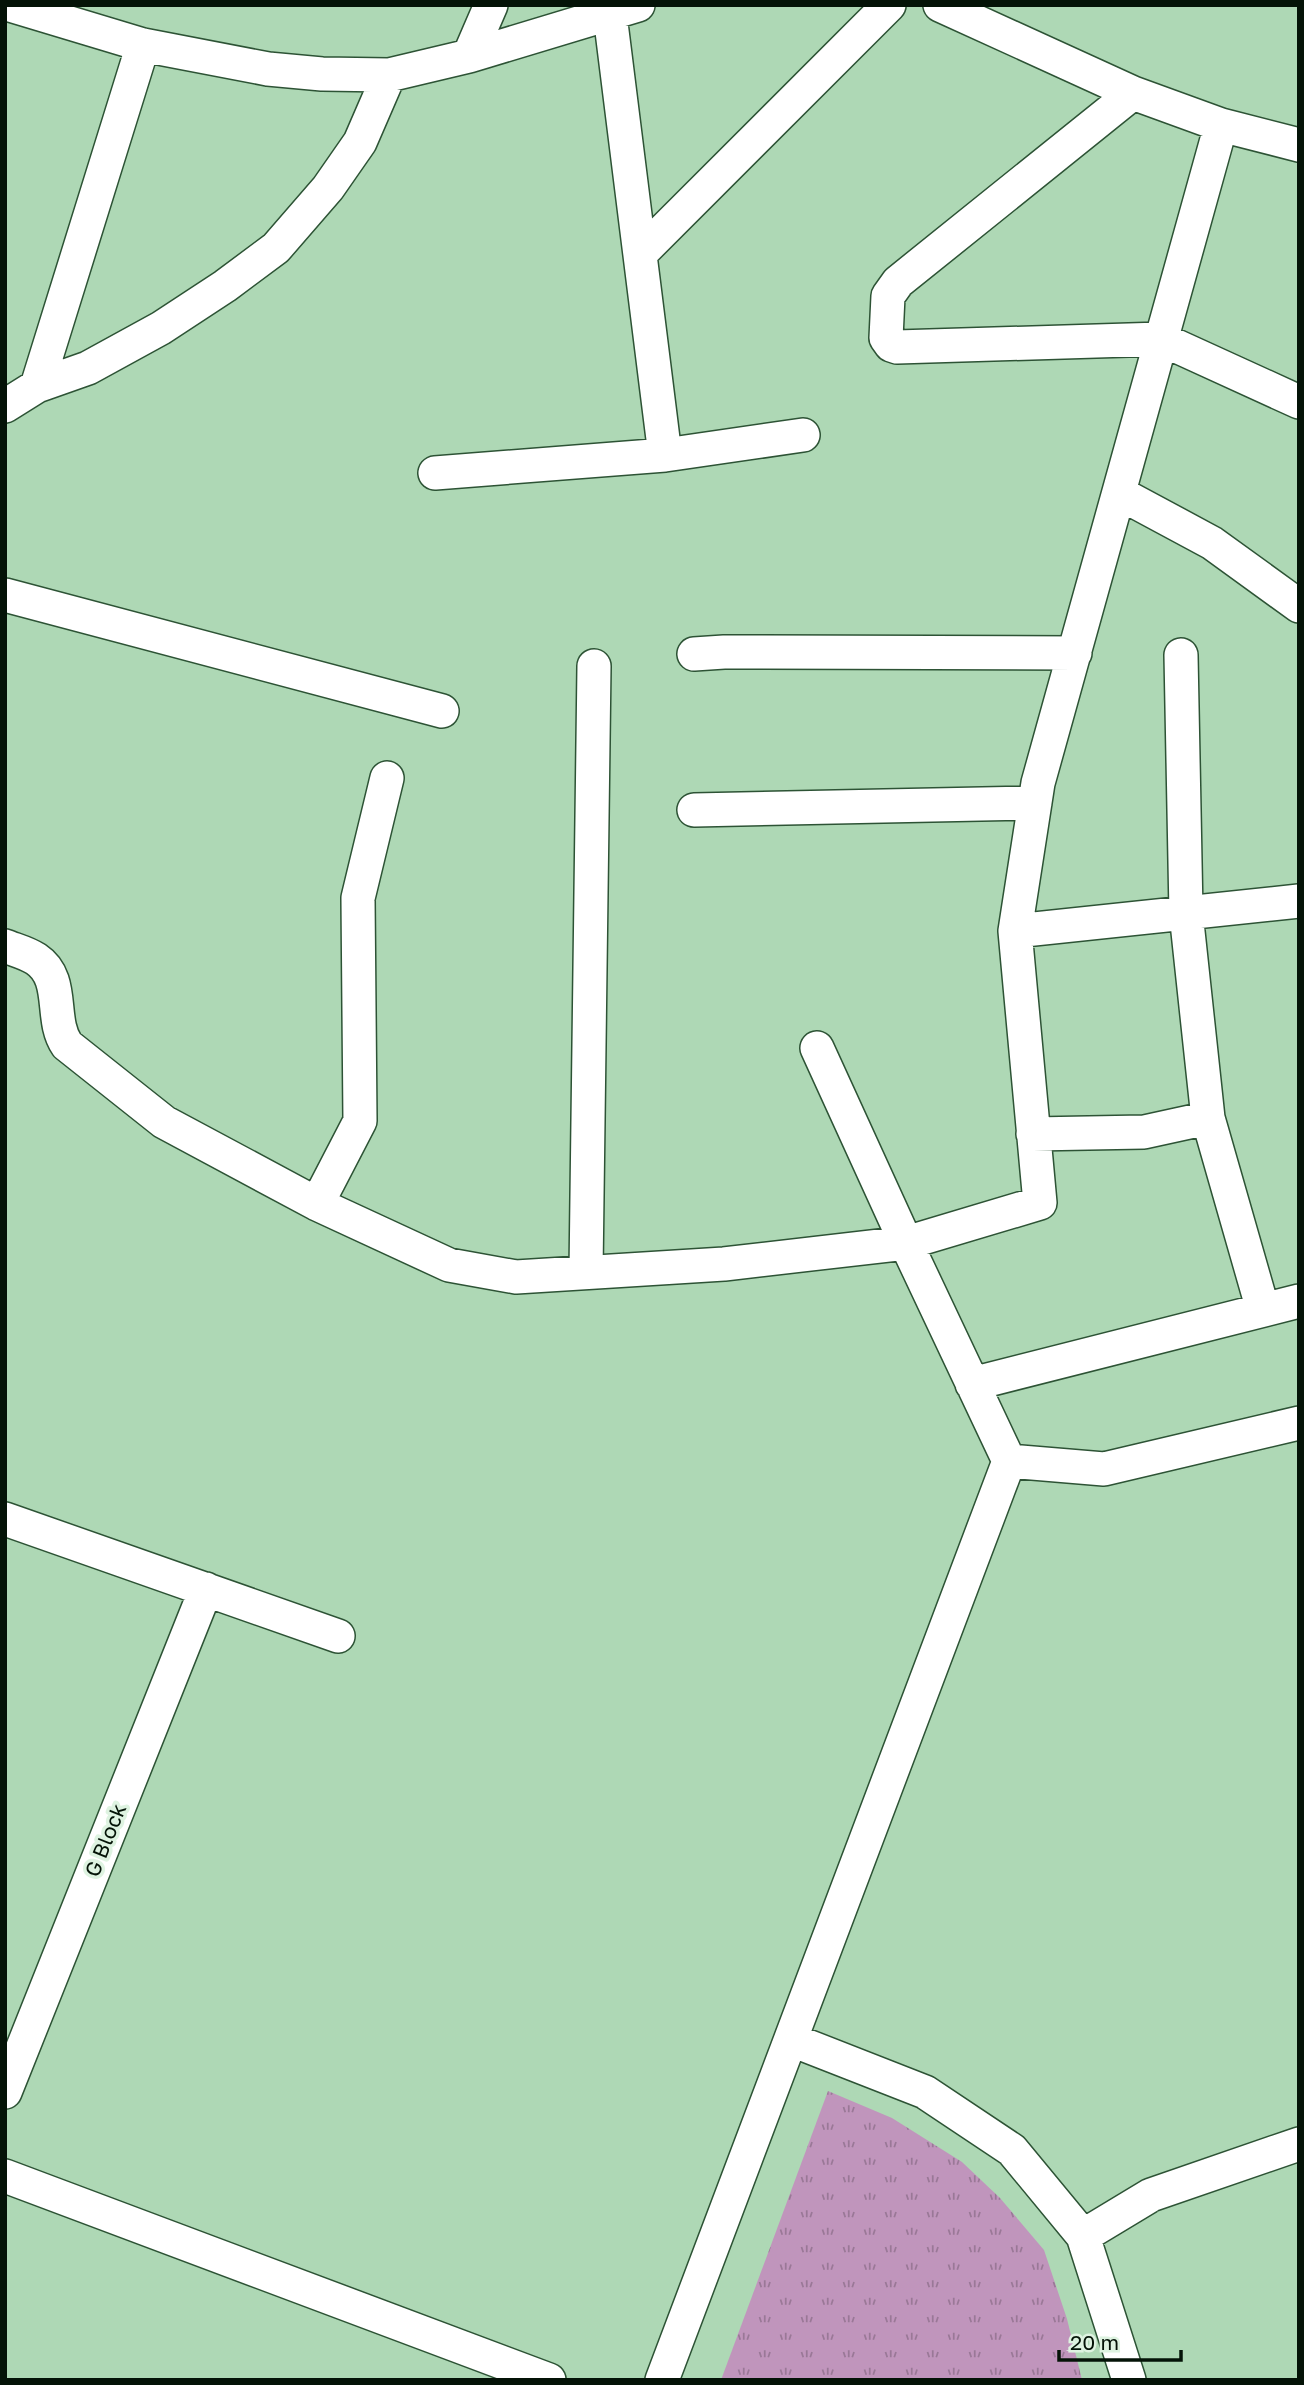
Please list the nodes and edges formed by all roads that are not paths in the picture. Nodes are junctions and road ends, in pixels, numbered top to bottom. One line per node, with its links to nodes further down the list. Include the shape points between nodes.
1 (10, 5): 6 (street)
2 (491, 5): 7 (street)
3 (889, 5): 12 (street)
4 (940, 5): 9 (street)
5 (624, 10): 7 (street); 12 (street)
6 (143, 45): 8 (street, via 268,69); 14 (street)
7 (469, 56): 8 (street)
8 (389, 75): 14 (street, via 360,142 328,188 276,247 162,328 88,368)
9 (1133, 93): 10 (street); 13 (street, via 898,282 888,296 886,338 897,347)
10 (1221, 125): 11 (street); 13 (street)
11 (1299, 145)
12 (640, 254): 18 (street)
13 (1161, 339): 15 (street); 20 (street)
14 (37, 386): 16 (street)
15 (1299, 402)
16 (5, 406)
17 (803, 435): 18 (street)
18 (665, 455): 19 (street)
19 (435, 473)
20 (1119, 493): 22 (street, via 1212,543); 23 (street)
21 (5, 595): 27 (street)
22 (1299, 606)
23 (1075, 653): 24 (street); 29 (street)
24 (694, 654)
25 (1181, 655): 32 (street)
26 (594, 666): 40 (street)
27 (442, 711)
28 (387, 778): 38 (street, via 358,898 360,1121)
29 (1035, 803): 30 (street); 33 (street)
30 (694, 810)
31 (1299, 901): 32 (street)
32 (1185, 913): 33 (street); 36 (street)
33 (1015, 931): 37 (street)
34 (5, 946): 38 (street, via 36,959 49,972 59,1028 67,1045 164,1122)
35 (817, 1048): 39 (street)
36 (1208, 1118): 37 (street, via 1144,1132); 42 (street)
37 (1033, 1134): 39 (street, via 1040,1203)
38 (317, 1204): 40 (street, via 449,1265 516,1277)
39 (906, 1243): 40 (street, via 724,1264); 43 (street)
40 (586, 1272)
41 (1299, 1301): 42 (street)
42 (1264, 1310): 43 (street)
43 (972, 1384): 45 (street)
44 (1299, 1423): 45 (street, via 1104,1469)
45 (1009, 1461): 49 (street)
46 (5, 1519): 47 (street)
47 (206, 1589): 48 (street); 50 (street, G Block)
48 (338, 1636)
49 (792, 2040): 53 (street, via 925,2092 1012,2150); 55 (street)
50 (5, 2092)
51 (1299, 2144): 53 (street, via 1151,2194)
52 (5, 2176): 54 (street)
53 (1083, 2236): 56 (street)
54 (549, 2380)
55 (662, 2380)
56 (1129, 2380)

